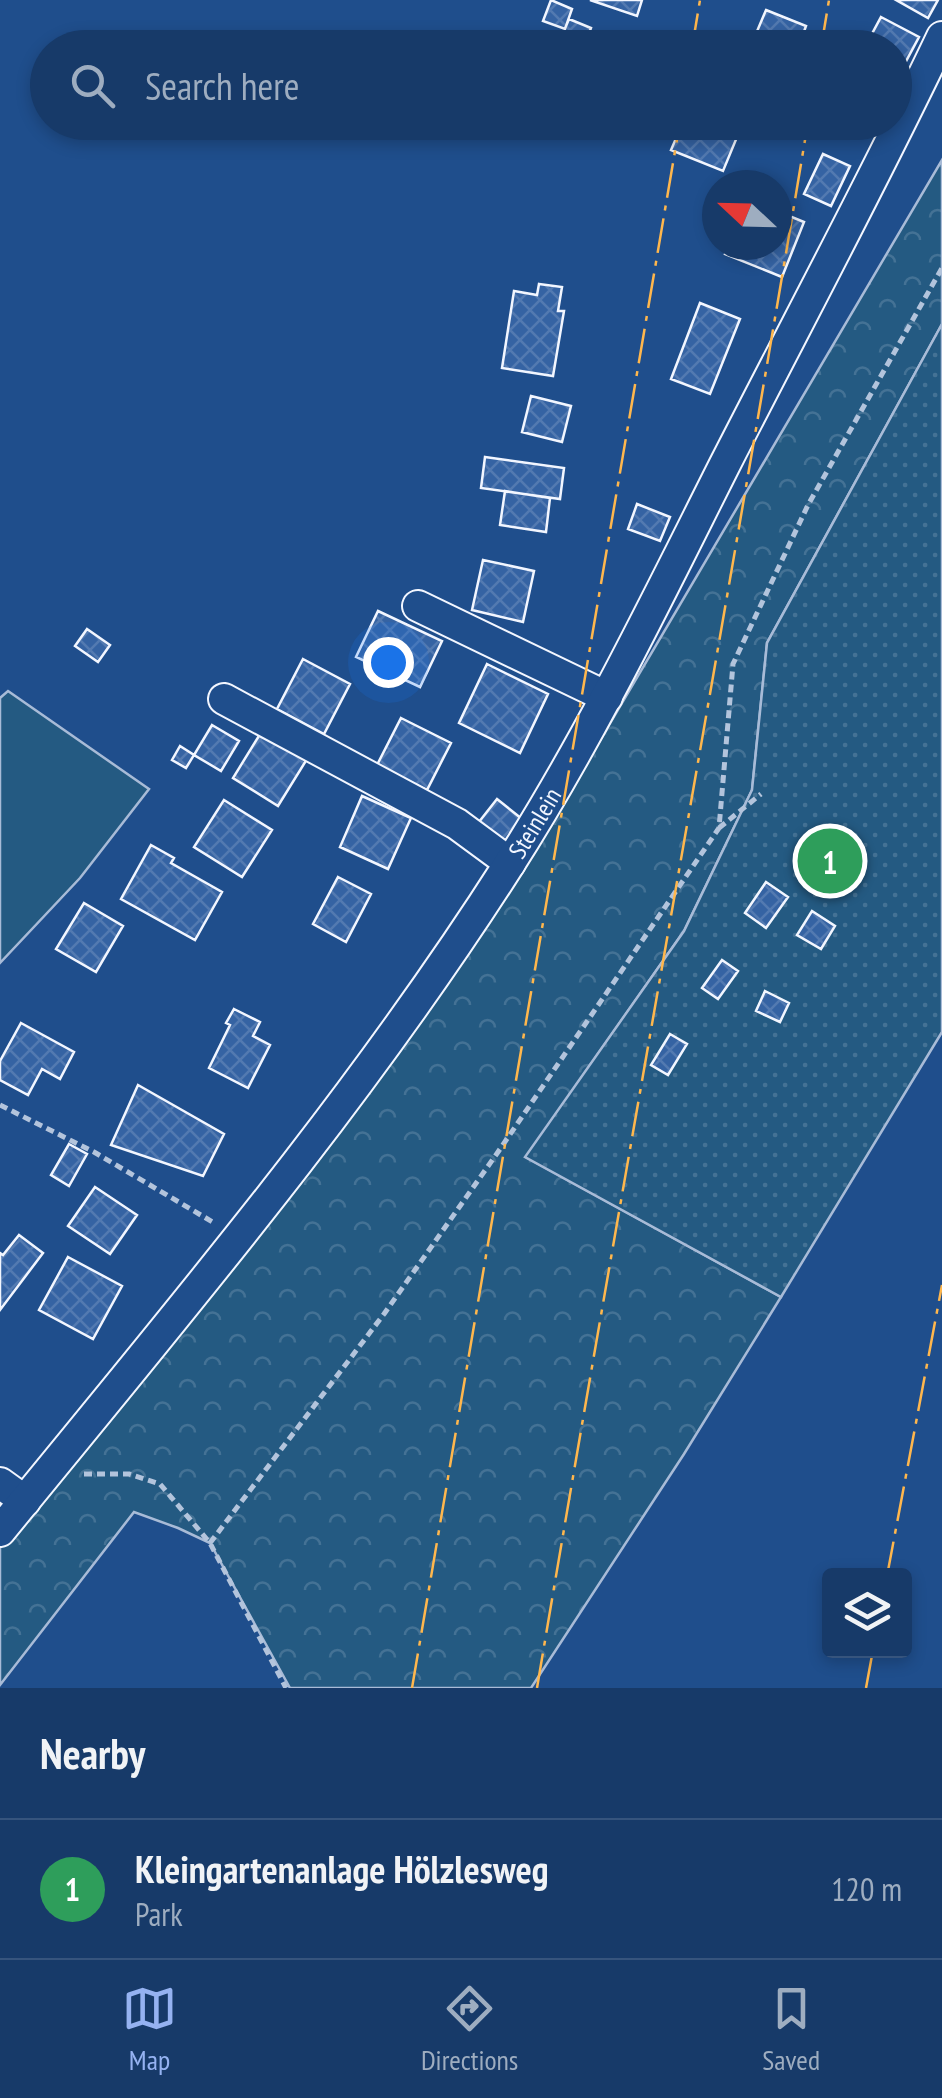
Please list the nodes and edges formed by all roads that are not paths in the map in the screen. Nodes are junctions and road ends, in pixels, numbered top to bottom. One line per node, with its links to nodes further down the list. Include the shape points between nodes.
1 (942, 37): 2 (street, Steinlein)
2 (912, 99)
3 (892, 140): 5 (street, Steinlein)
4 (418, 606): 5 (street)
5 (607, 697): 7 (street, Steinlein)
6 (224, 698): 7 (street, via 456,824)
7 (510, 864): 8 (street, Steinlein, via 427,988 239,1238 54,1465)
8 (12, 1492): 9 (street, Steinlein)
9 (0, 1531)

